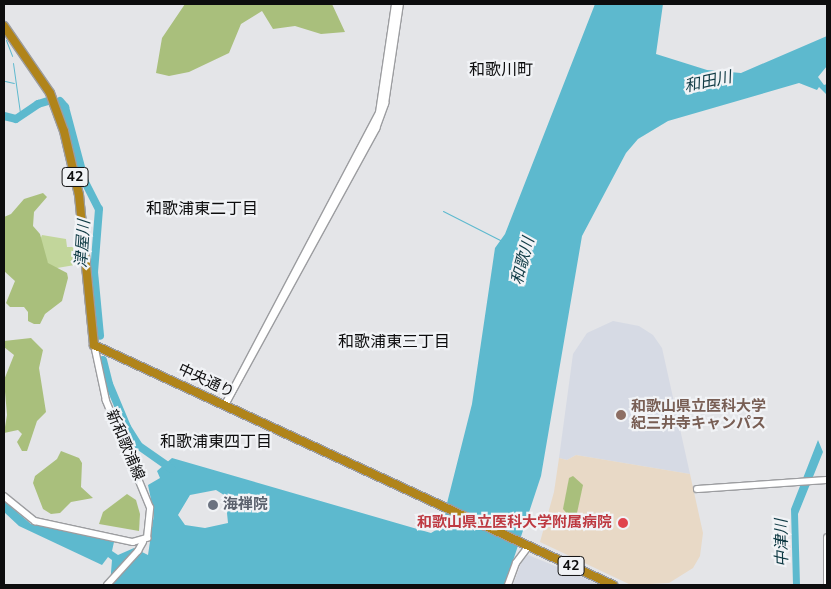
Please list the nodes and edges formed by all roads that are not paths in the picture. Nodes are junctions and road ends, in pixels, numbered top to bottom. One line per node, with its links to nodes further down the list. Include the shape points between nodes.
1 (395, 4): 5 (street, via 379,113)
2 (400, 4): 5 (street, via 386,104 376,129)
3 (4, 26): 4 (highway, 42, via 50,93 64,131 79,195)
4 (94, 345): 5 (highway, 中央通り / 42); 10 (street, 新和歌浦線, via 106,401 150,508 148,536)
5 (225, 405): 11 (highway, 中央通り / 42)
6 (827, 480): 7 (street)
7 (697, 489)
8 (4, 496): 10 (street, via 35,522 123,541)
9 (827, 538): 15 (street)
10 (142, 542): 12 (street, 新和歌浦線, via 138,551)
11 (526, 545): 13 (street); 14 (highway, 中央通り / 42)
12 (107, 585)
13 (508, 585)
14 (613, 585)
15 (827, 585)

